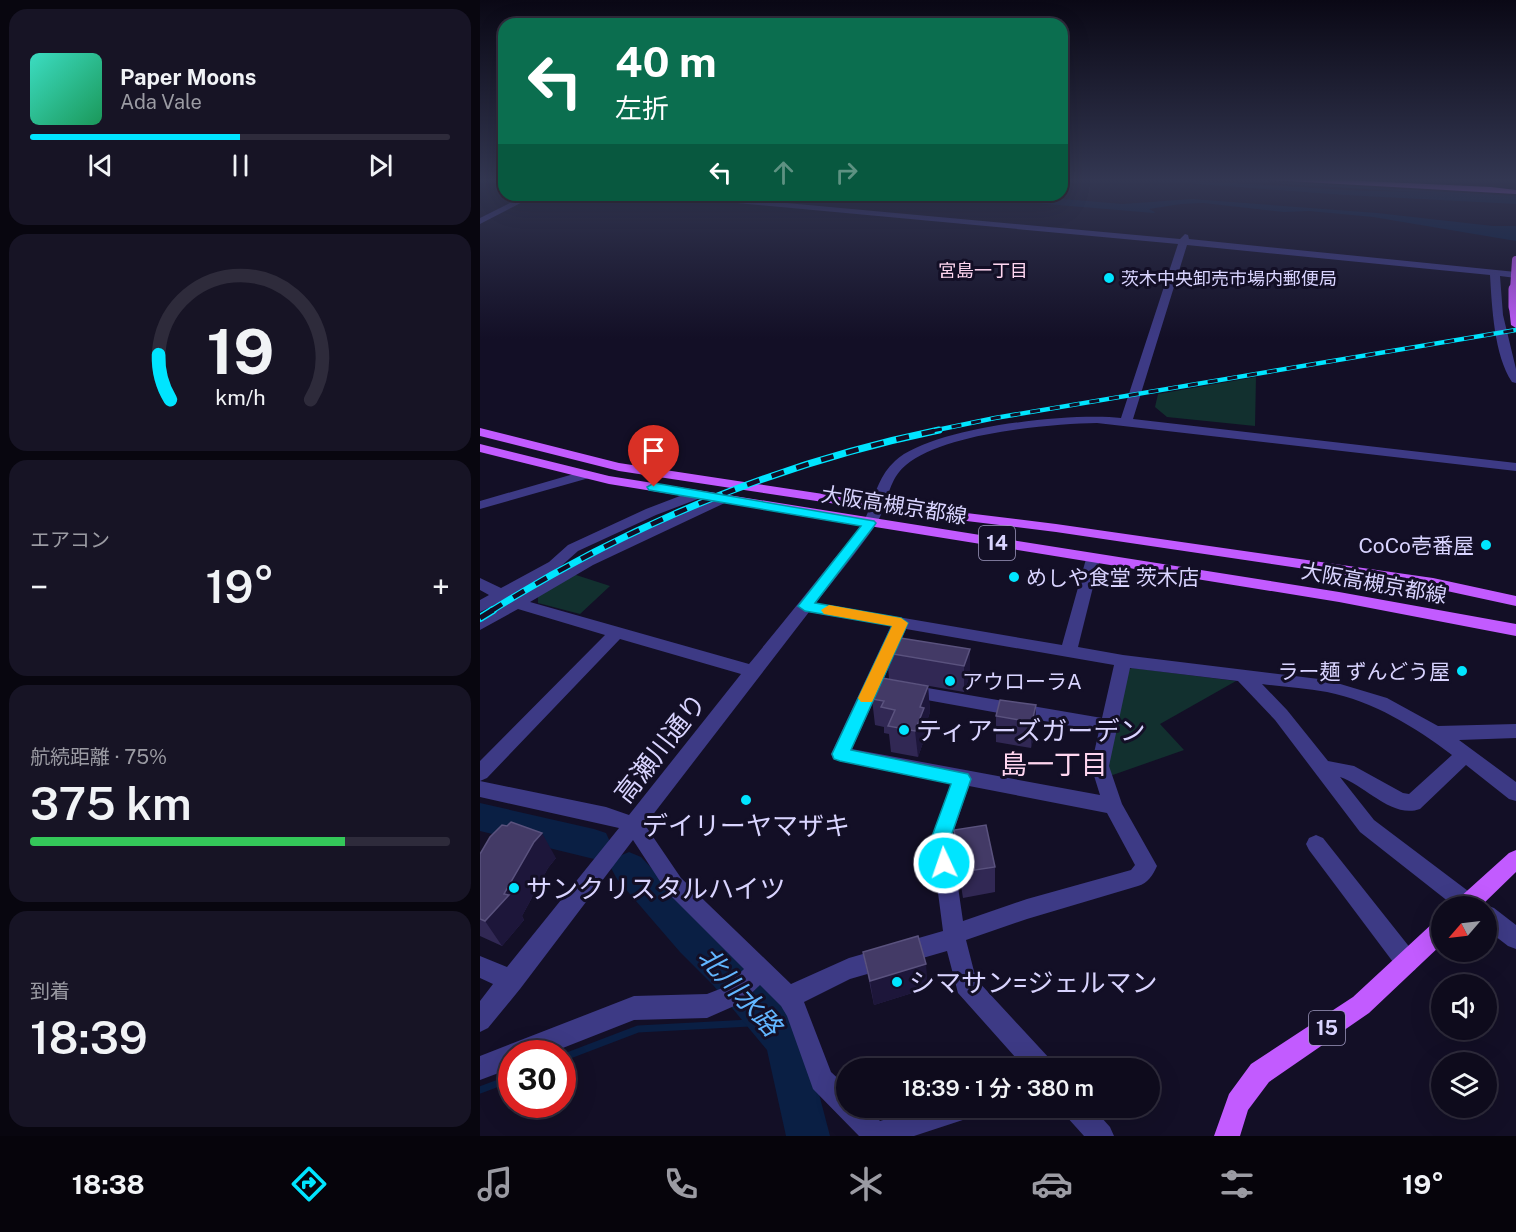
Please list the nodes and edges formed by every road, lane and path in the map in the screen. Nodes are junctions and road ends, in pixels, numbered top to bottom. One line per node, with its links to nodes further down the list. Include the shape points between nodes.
1 (1093, 232): 3 (street)
2 (1102, 232): 3 (street)
3 (1184, 240): 5 (street); 6 (street); 9 (street)
4 (1516, 260): 7 (main road, bridge)
5 (1495, 273): 6 (street); 8 (street, via 1498,315)
6 (1516, 273)
7 (1516, 325)
8 (1516, 380)
9 (1126, 422): 12 (street, 高瀬川通り); 17 (street, 高瀬川通り, via 1054,422 925,448 899,464)
10 (480, 432): 17 (main road, 大阪高槻京都線 / 14, via 619,467)
11 (480, 448): 13 (main road, 大阪高槻京都線 / 14)
12 (1516, 467)
13 (584, 475): 14 (main road, 大阪高槻京都線 / 14); 16 (street)
14 (698, 494): 15 (main road, 大阪高槻京都線 / 14); 20 (street, via 573,548 554,565)
15 (724, 498): 17 (main road, 大阪高槻京都線 / 14); 22 (street, via 624,544)
16 (480, 505)
17 (873, 515): 18 (main road, 大阪高槻京都線 / 14); 21 (main road, 大阪高槻京都線 / 14, via 1056,528 1433,584); 23 (street, 高瀬川通り)
18 (1093, 559): 27 (main road, 大阪高槻京都線 / 14, via 1339,597); 29 (street)
19 (480, 583): 20 (street)
20 (500, 595): 22 (street); 24 (street)
21 (1516, 601)
22 (515, 603): 26 (street); 28 (street)
23 (805, 606): 25 (street); 31 (street, 高瀬川通り)
24 (480, 607)
25 (901, 623): 29 (street); 33 (street)
26 (480, 624)
27 (1516, 630)
28 (616, 633): 31 (street); 39 (street)
29 (1069, 650): 30 (street)
30 (1123, 660): 32 (street); 34 (street)
31 (754, 672): 44 (street, 高瀬川通り)
32 (1242, 675): 36 (street, via 1355,693 1397,709); 38 (street, via 1281,715)
33 (872, 685): 34 (street); 40 (street, via 840,754)
34 (1108, 726): 43 (street, via 1100,766)
35 (1516, 731): 36 (street)
36 (1437, 733): 37 (street)
37 (1464, 755): 38 (street, via 1413,803 1400,802 1352,772); 42 (street)
38 (1322, 769): 47 (street, via 1367,826)
39 (480, 773)
40 (962, 779): 43 (street); 50 (street, via 940,839)
41 (480, 789): 44 (street, via 606,814)
42 (1516, 793)
43 (1113, 806): 50 (street, via 1147,866 1138,877 1027,909)
44 (634, 825): 55 (street, via 674,885); 56 (street, 高瀬川通り)
45 (1316, 844): 53 (street)
46 (1516, 859): 48 (main road)
47 (1459, 896)
48 (1483, 896)
49 (1497, 925): 52 (street)
50 (955, 937): 57 (street, via 840,971); 60 (street, via 966,985)
51 (1431, 939): 53 (main road, 15)
52 (1516, 939)
53 (1407, 962): 69 (main road, 15, via 1361,1005 1260,1073 1238,1103)
54 (480, 967): 56 (street)
55 (757, 974): 57 (street); 59 (street, via 733,995 707,1006 634,1008)
56 (512, 981): 58 (street, 高瀬川通り)
57 (789, 998): 63 (street, via 822,1080)
58 (480, 1020)
59 (552, 1040)
60 (1032, 1058)
61 (498, 1061): 62 (street)
62 (480, 1068)
63 (836, 1095)
64 (859, 1118): 67 (street)
65 (931, 1118): 67 (street)
66 (1085, 1118): 68 (street)
67 (876, 1135)
68 (1101, 1136)
69 (1227, 1136)

